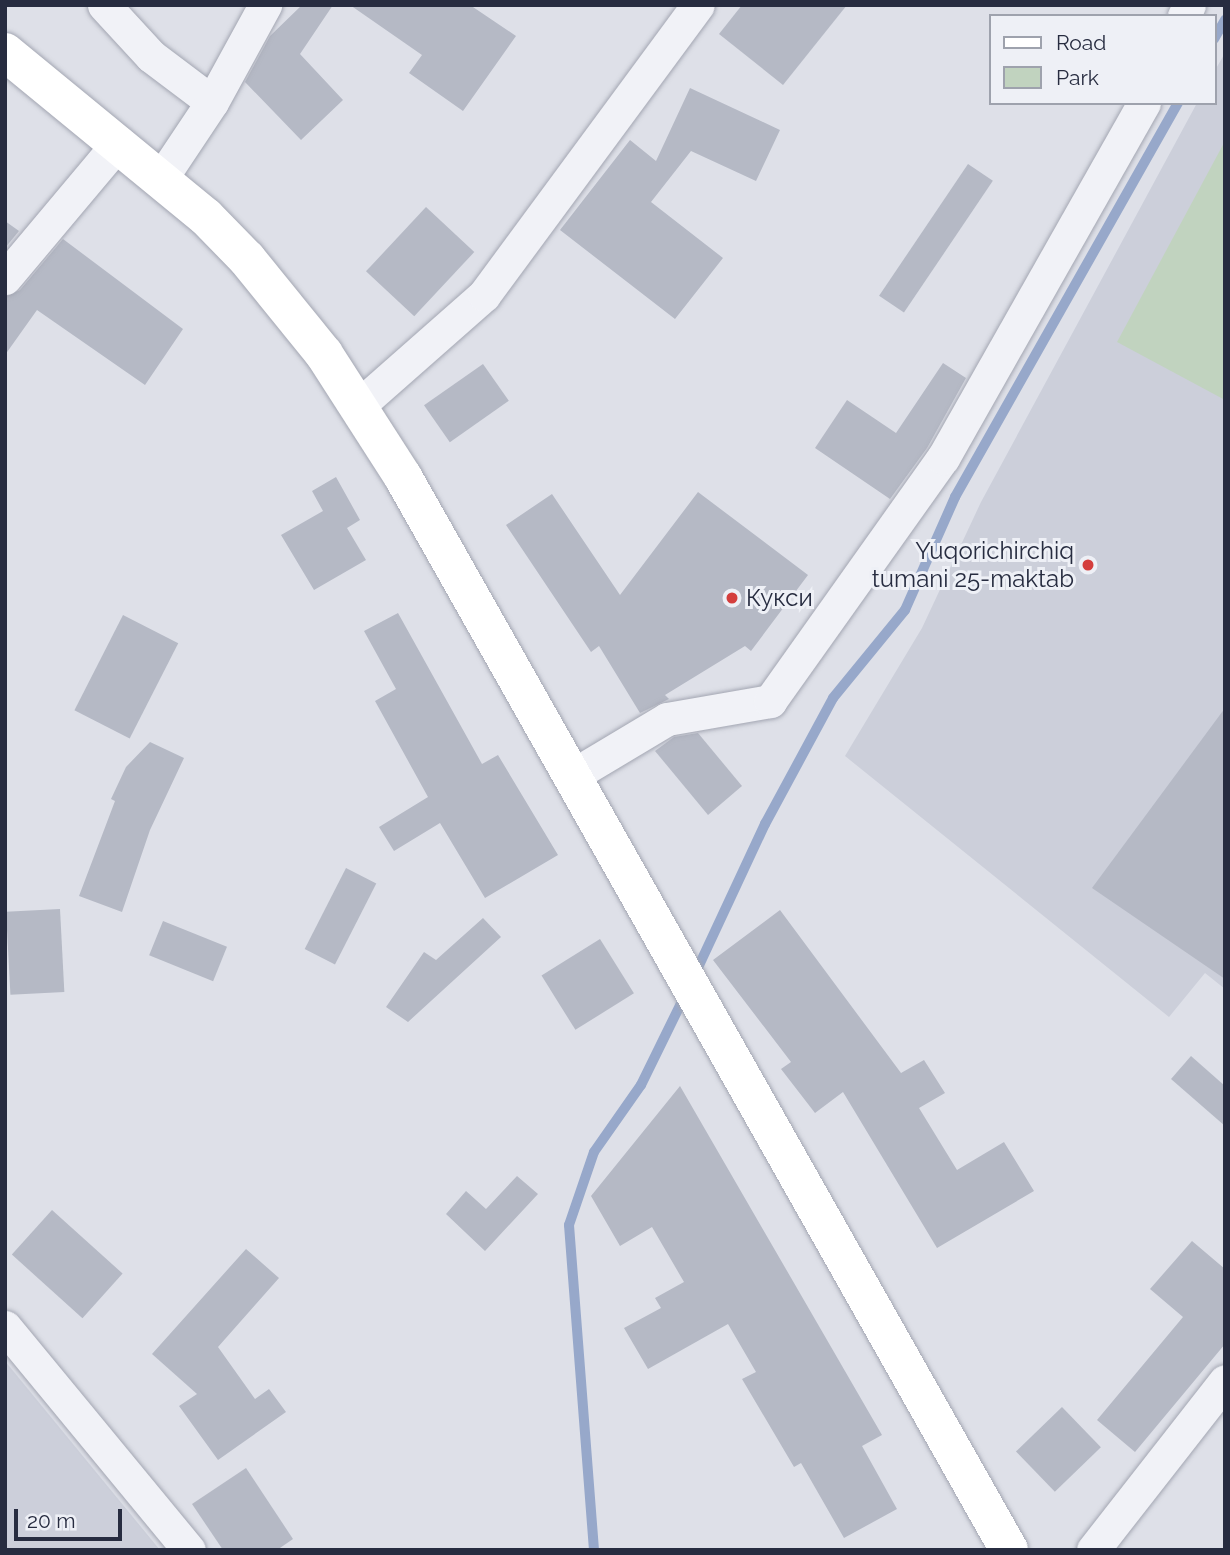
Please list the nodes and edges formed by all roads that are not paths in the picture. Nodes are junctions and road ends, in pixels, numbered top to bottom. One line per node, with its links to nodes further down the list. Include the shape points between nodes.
1 (104, 5): 5 (street, via 151,56)
2 (265, 5): 5 (street)
3 (698, 5): 10 (street, via 484,295)
4 (5, 52): 7 (main road)
5 (212, 102): 8 (street)
6 (1143, 105): 11 (street, via 943,458 770,701 667,719)
7 (119, 142): 8 (main road); 9 (street)
8 (162, 177): 10 (main road, via 247,259 287,305)
9 (5, 278)
10 (357, 408): 11 (main road, via 403,477)
11 (570, 777): 15 (main road, via 712,1019)
12 (5, 1327): 14 (street)
13 (1225, 1381): 16 (street)
14 (190, 1550)
15 (1009, 1550)
16 (1093, 1550)

